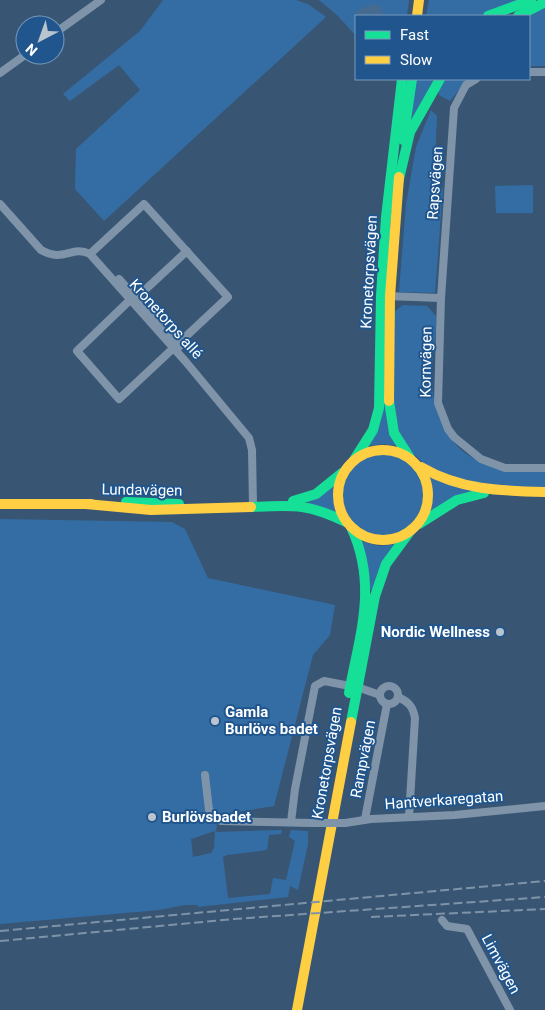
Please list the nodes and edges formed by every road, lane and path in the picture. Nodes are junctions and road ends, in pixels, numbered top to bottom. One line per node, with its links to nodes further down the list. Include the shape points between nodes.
1 (101, 0): 11 (street)
2 (417, 0): 6 (main road); 7 (main road)
3 (425, 0): 8 (main road)
4 (531, 0): 9 (main road)
5 (545, 2): 10 (main road)
6 (412, 15)
7 (417, 15)
8 (422, 15)
9 (491, 15)
10 (520, 15)
11 (65, 26)
12 (15, 62): 15 (street)
13 (530, 72): 14 (street)
14 (545, 72)
15 (0, 73)
16 (402, 80): 24 (main road, Kronetorpsvägen, via 386,217)
17 (412, 80): 20 (main road, Kronetorpsvägen)
18 (439, 80): 20 (main road, via 410,132)
19 (474, 80): 26 (street, Rapsvägen, via 466,85 454,108)
20 (398, 183): 24 (main road, Kronetorpsvägen)
21 (0, 204): 23 (street, via 41,250 59,257 78,251)
22 (187, 251): 23 (street, via 144,204); 25 (street); 27 (street, via 228,297)
23 (92, 252): 25 (street, Kronetorps allé)
24 (386, 298): 26 (street); 28 (main road, Kronetorpsvägen, via 378,414 370,436); 29 (main road, Kronetorpsvägen, via 389,415 394,433)
25 (133, 300): 27 (street, Kronetorps allé); 27 (street, via 77,351 119,399)
26 (441, 300): 30 (street, Kornvägen, via 438,404 448,429 460,445 492,464 505,468)
27 (175, 346): 35 (street, Kronetorps allé, via 250,434 255,445)
28 (354, 460): 29 (main road, Lundavägen, via 379,450 395,451); 31 (main road, Lundavägen)
29 (413, 462): 32 (main road, Lundavägen, via 453,485); 37 (main road, via 426,480 428,497 424,514)
30 (545, 468)
31 (346, 469): 35 (main road, Lundavägen, via 311,496); 36 (main road, Lundavägen, via 339,483 338,499 342,514)
32 (502, 491): 33 (main road, Lundavägen); 37 (main road, Lundavägen, via 462,498)
33 (545, 492)
34 (0, 504): 35 (main road, Lundavägen, via 154,502 197,507)
35 (255, 506): 36 (main road, Lundavägen, via 305,505 327,512)
36 (350, 525): 37 (main road, Lundavägen, via 364,535 383,540 398,537); 38 (main road, Kronetorpsvägen, via 363,551 368,583)
37 (412, 529): 38 (main road, Kronetorpsvägen, via 390,558 381,577)
38 (353, 686): 39 (street); 46 (street, via 324,681 315,686); 48 (main road, Kronetorpsvägen); 49 (main road, Kronetorpsvägen)
39 (380, 695): 40 (street, via 383,687 392,686 398,691); 41 (street, Rampvägen)
40 (398, 697): 41 (street, Rampvägen, via 394,703); 44 (street, via 414,709)
41 (387, 704): 45 (street, Rampvägen)
42 (205, 775): 46 (street, Hantverkaregatan, via 209,810 221,821)
43 (545, 806): 44 (street, Hantverkaregatan, via 455,816)
44 (409, 817): 45 (street, Hantverkaregatan)
45 (365, 819): 46 (street, Hantverkaregatan, bridge, via 345,823)
46 (291, 822)
47 (442, 920): 50 (street, Limvägen, via 447,926 467,929)
48 (290, 1010)
49 (297, 1010)
50 (510, 1010)

